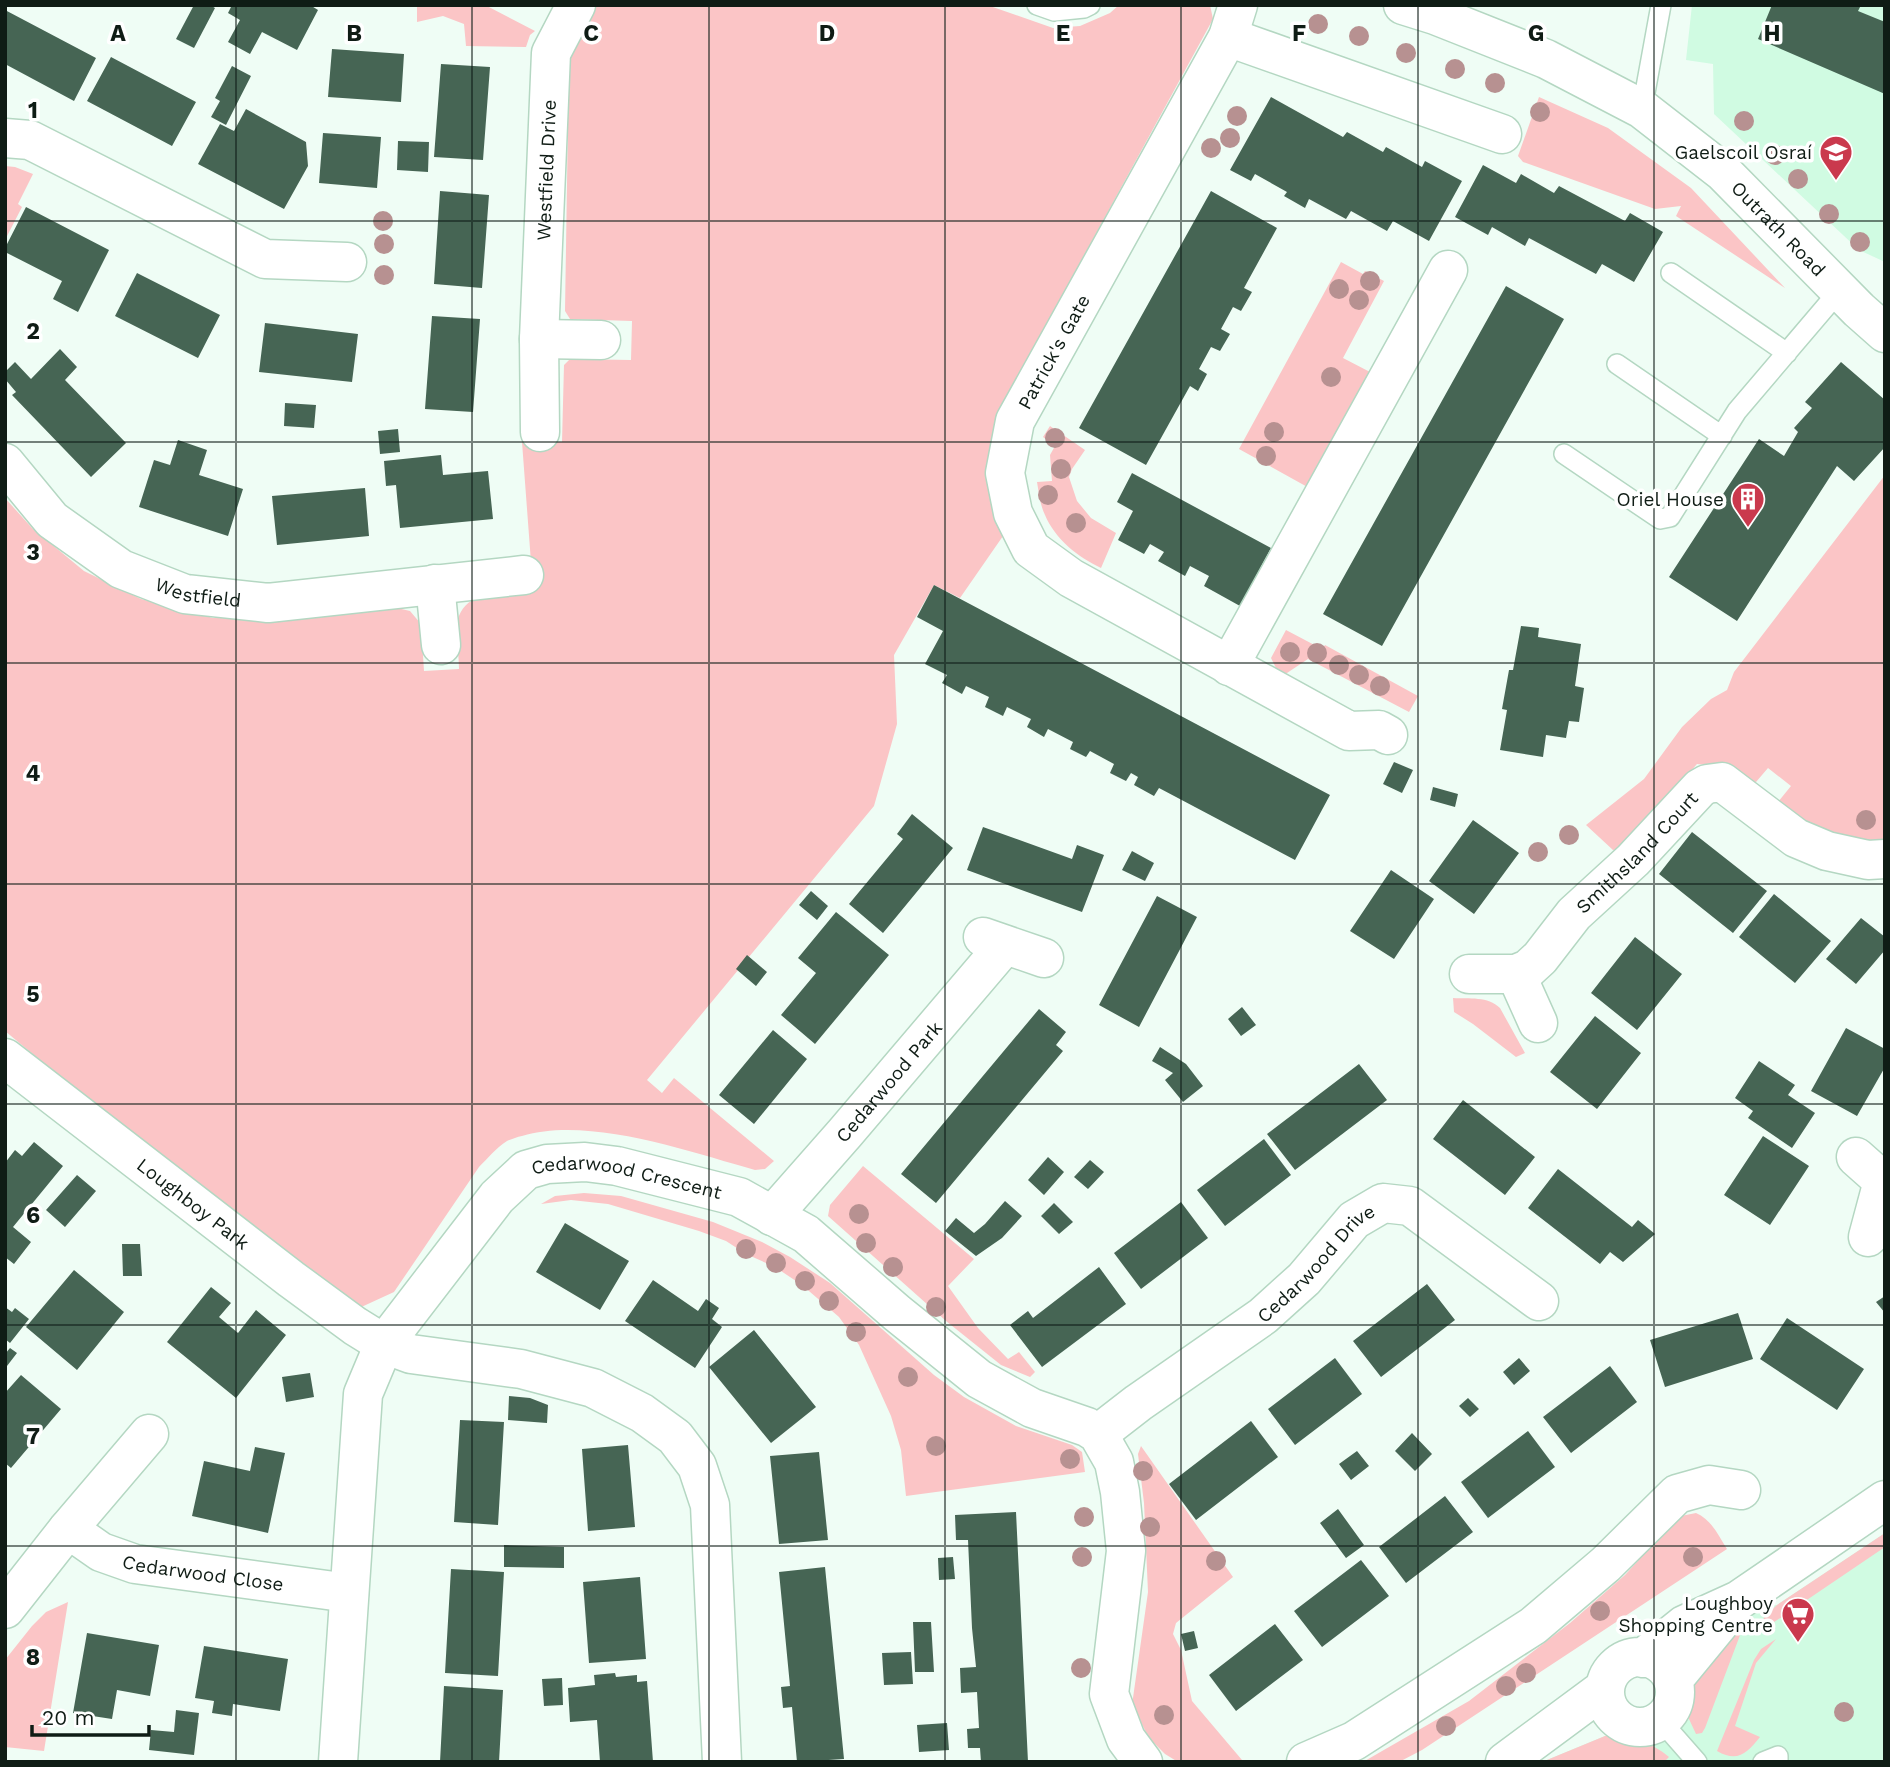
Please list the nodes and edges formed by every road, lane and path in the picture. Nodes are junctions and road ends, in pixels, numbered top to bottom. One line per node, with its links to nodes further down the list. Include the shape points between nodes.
1 (576, 5): 15 (street, Westfield Drive, via 551,53)
2 (1037, 5): 3 (lane, via 1054,11)
3 (1090, 5)
4 (1403, 5): 7 (street, Outrath Road, via 1546,59)
5 (1661, 5): 7 (lane)
6 (1233, 21): 8 (street, Patrick's Gate); 26 (street, Patrick's Gate, via 1015,421 1005,473 1013,513 1031,550 1071,578)
7 (1642, 109): 13 (street, Outrath Road, via 1723,173)
8 (1502, 134)
9 (5, 138): 10 (street, via 30,140 265,259)
10 (347, 262)
11 (1448, 270): 26 (street)
12 (1671, 273): 17 (lane)
13 (1840, 290): 14 (street, Outrath Road); 17 (lane)
14 (1885, 333)
15 (539, 339): 16 (street); 19 (street, Westfield Drive)
16 (601, 340)
17 (1787, 353): 20 (lane, via 1737,411)
18 (1617, 364): 20 (lane)
19 (540, 432)
20 (1722, 436): 21 (lane, via 1670,517 1660,519)
21 (1564, 454)
22 (5, 463): 24 (street, Westfield, via 52,520 121,569 185,594 268,603)
23 (524, 575): 24 (street, Westfield)
24 (435, 584): 25 (street)
25 (441, 645)
26 (1229, 666): 27 (street, Patrick's Gate, via 1349,732 1379,730)
27 (1388, 735)
28 (1885, 859): 31 (street, Smithsland Court, via 1827,851 1796,838 1722,782 1707,784 1574,914 1540,958)
29 (1044, 958): 35 (street, Cedarwood Park, via 994,941 845,1133)
30 (1469, 974): 31 (street)
31 (1516, 974): 32 (street)
32 (1538, 1023)
33 (6, 1060): 38 (street, Loughboy Park, via 291,1279)
34 (1874, 1173): 36 (street)
35 (772, 1216): 38 (street, Cedarwood Crescent, via 739,1197 617,1166 547,1164 526,1170 497,1197); 40 (street, Cedarwood Crescent, via 806,1234 979,1379 1032,1408)
36 (1868, 1237)
37 (1539, 1301): 40 (street, Cedarwood Drive, via 1410,1206 1383,1203 1354,1220 1304,1279 1263,1316)
38 (384, 1344): 44 (street, Cedarwood Crescent, via 363,1394); 52 (street, via 411,1354 521,1369 593,1388 642,1413 675,1437 697,1466 710,1505)
39 (149, 1434): 43 (street)
40 (1098, 1434): 53 (street, via 1114,1462 1126,1551 1109,1694 1126,1740)
41 (1741, 1490): 54 (street, via 1709,1486 1677,1494 1606,1564 1533,1626 1354,1741)
42 (1885, 1500): 45 (street)
43 (68, 1528): 44 (street, Cedarwood Close, via 101,1552 135,1564); 46 (street)
44 (349, 1593): 51 (street, Cedarwood Crescent)
45 (1739, 1600): 47 (street, via 1684,1625); 48 (street)
46 (5, 1609)
47 (1643, 1657): 48 (street, via 1659,1662); 49 (street, via 1625,1660 1608,1676)
48 (1673, 1680): 50 (street, via 1674,1703)
49 (1611, 1704): 50 (street, via 1627,1725 1639,1728); 55 (street); 56 (street, via 1561,1745)
50 (1661, 1721): 57 (lane)
51 (338, 1762)
52 (722, 1762)
53 (1143, 1762)
54 (1306, 1762)
55 (1505, 1762)
56 (1515, 1762)
57 (1697, 1762)

